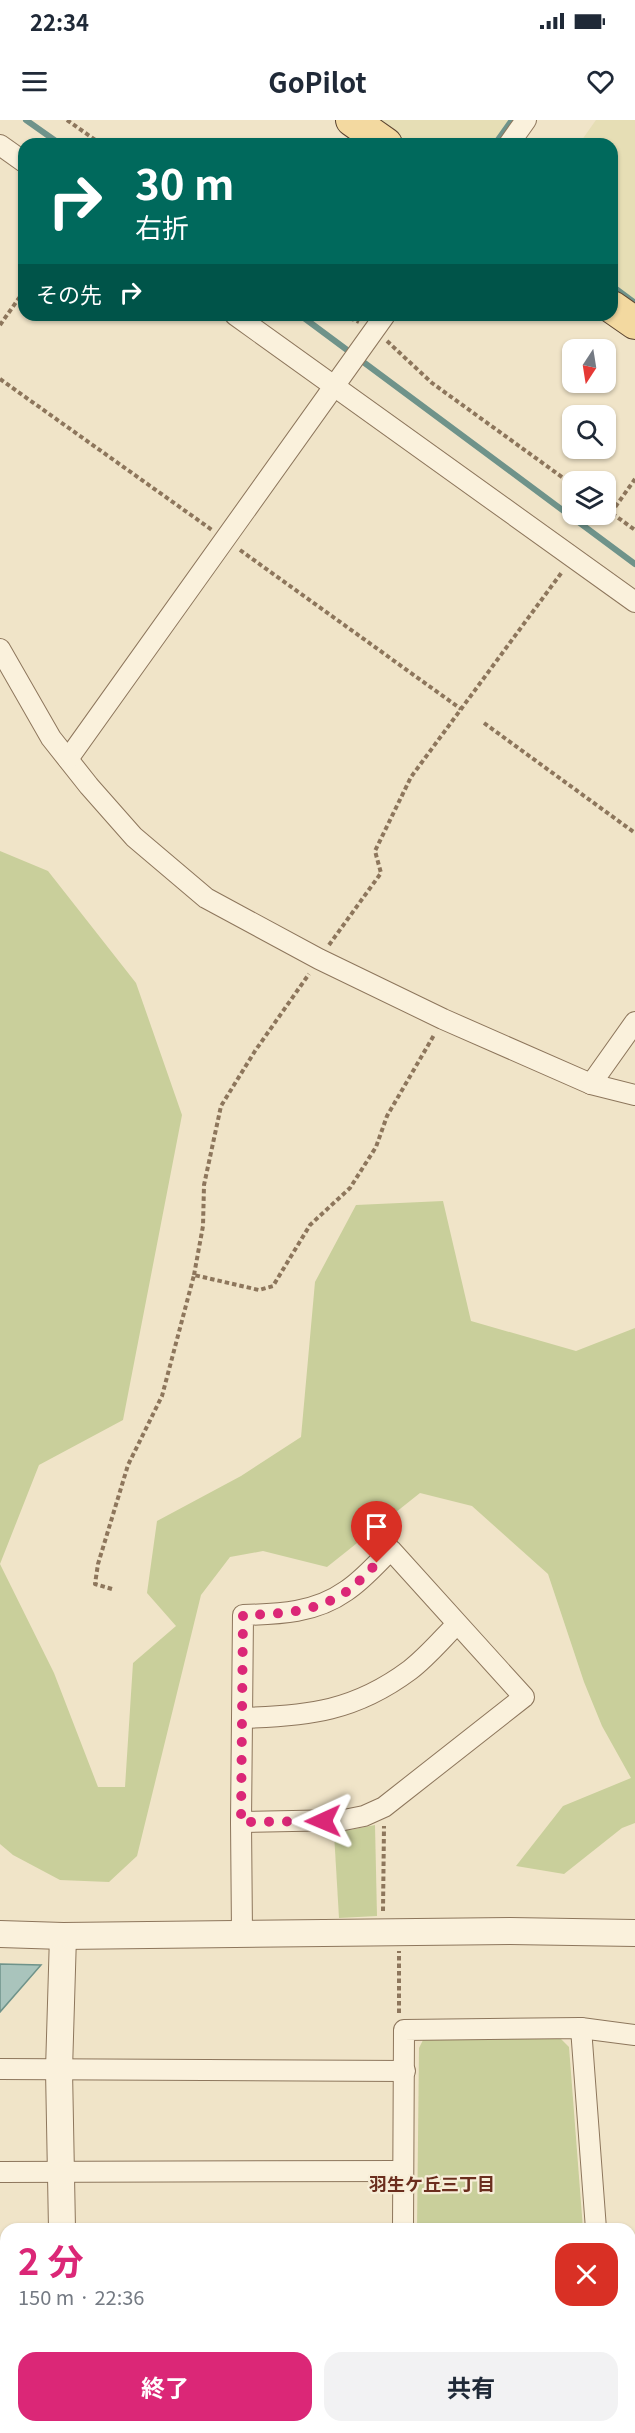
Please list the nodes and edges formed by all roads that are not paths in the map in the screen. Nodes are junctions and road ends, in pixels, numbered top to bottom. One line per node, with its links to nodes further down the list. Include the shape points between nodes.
1 (352, 120): 3 (main road)
2 (526, 120): 4 (street)
3 (378, 138)
4 (513, 138)
5 (0, 145): 6 (street)
6 (18, 158)
7 (618, 311): 9 (main road)
8 (243, 321): 11 (street)
9 (635, 323)
10 (374, 330): 11 (street)
11 (333, 386): 12 (street); 14 (street)
12 (635, 602)
13 (0, 649): 14 (street, via 51,738)
14 (68, 759): 16 (street, via 134,837 207,898 319,959)
15 (635, 1022): 16 (street)
16 (591, 1084): 17 (street)
17 (635, 1095)
18 (457, 1624): 19 (street, via 411,1669 355,1701 313,1714); 19 (street, via 391,1550 347,1591 325,1603 287,1614 243,1615); 20 (street, via 524,1697 384,1807 364,1816 344,1820)
19 (243, 1718): 20 (street)
20 (241, 1822): 21 (street)
21 (242, 1933): 23 (street); 24 (street)
22 (0, 1934): 24 (street)
23 (635, 1934)
24 (63, 1935): 28 (street)
25 (581, 2028): 26 (street); 29 (street, via 404,2030); 35 (street)
26 (635, 2035)
27 (0, 2069): 28 (street)
28 (59, 2070): 29 (street); 32 (street)
29 (405, 2070): 30 (street)
30 (403, 2171): 32 (street); 34 (street)
31 (0, 2172): 32 (street)
32 (61, 2172): 33 (street)
33 (62, 2223)
34 (403, 2223)
35 (596, 2223)

